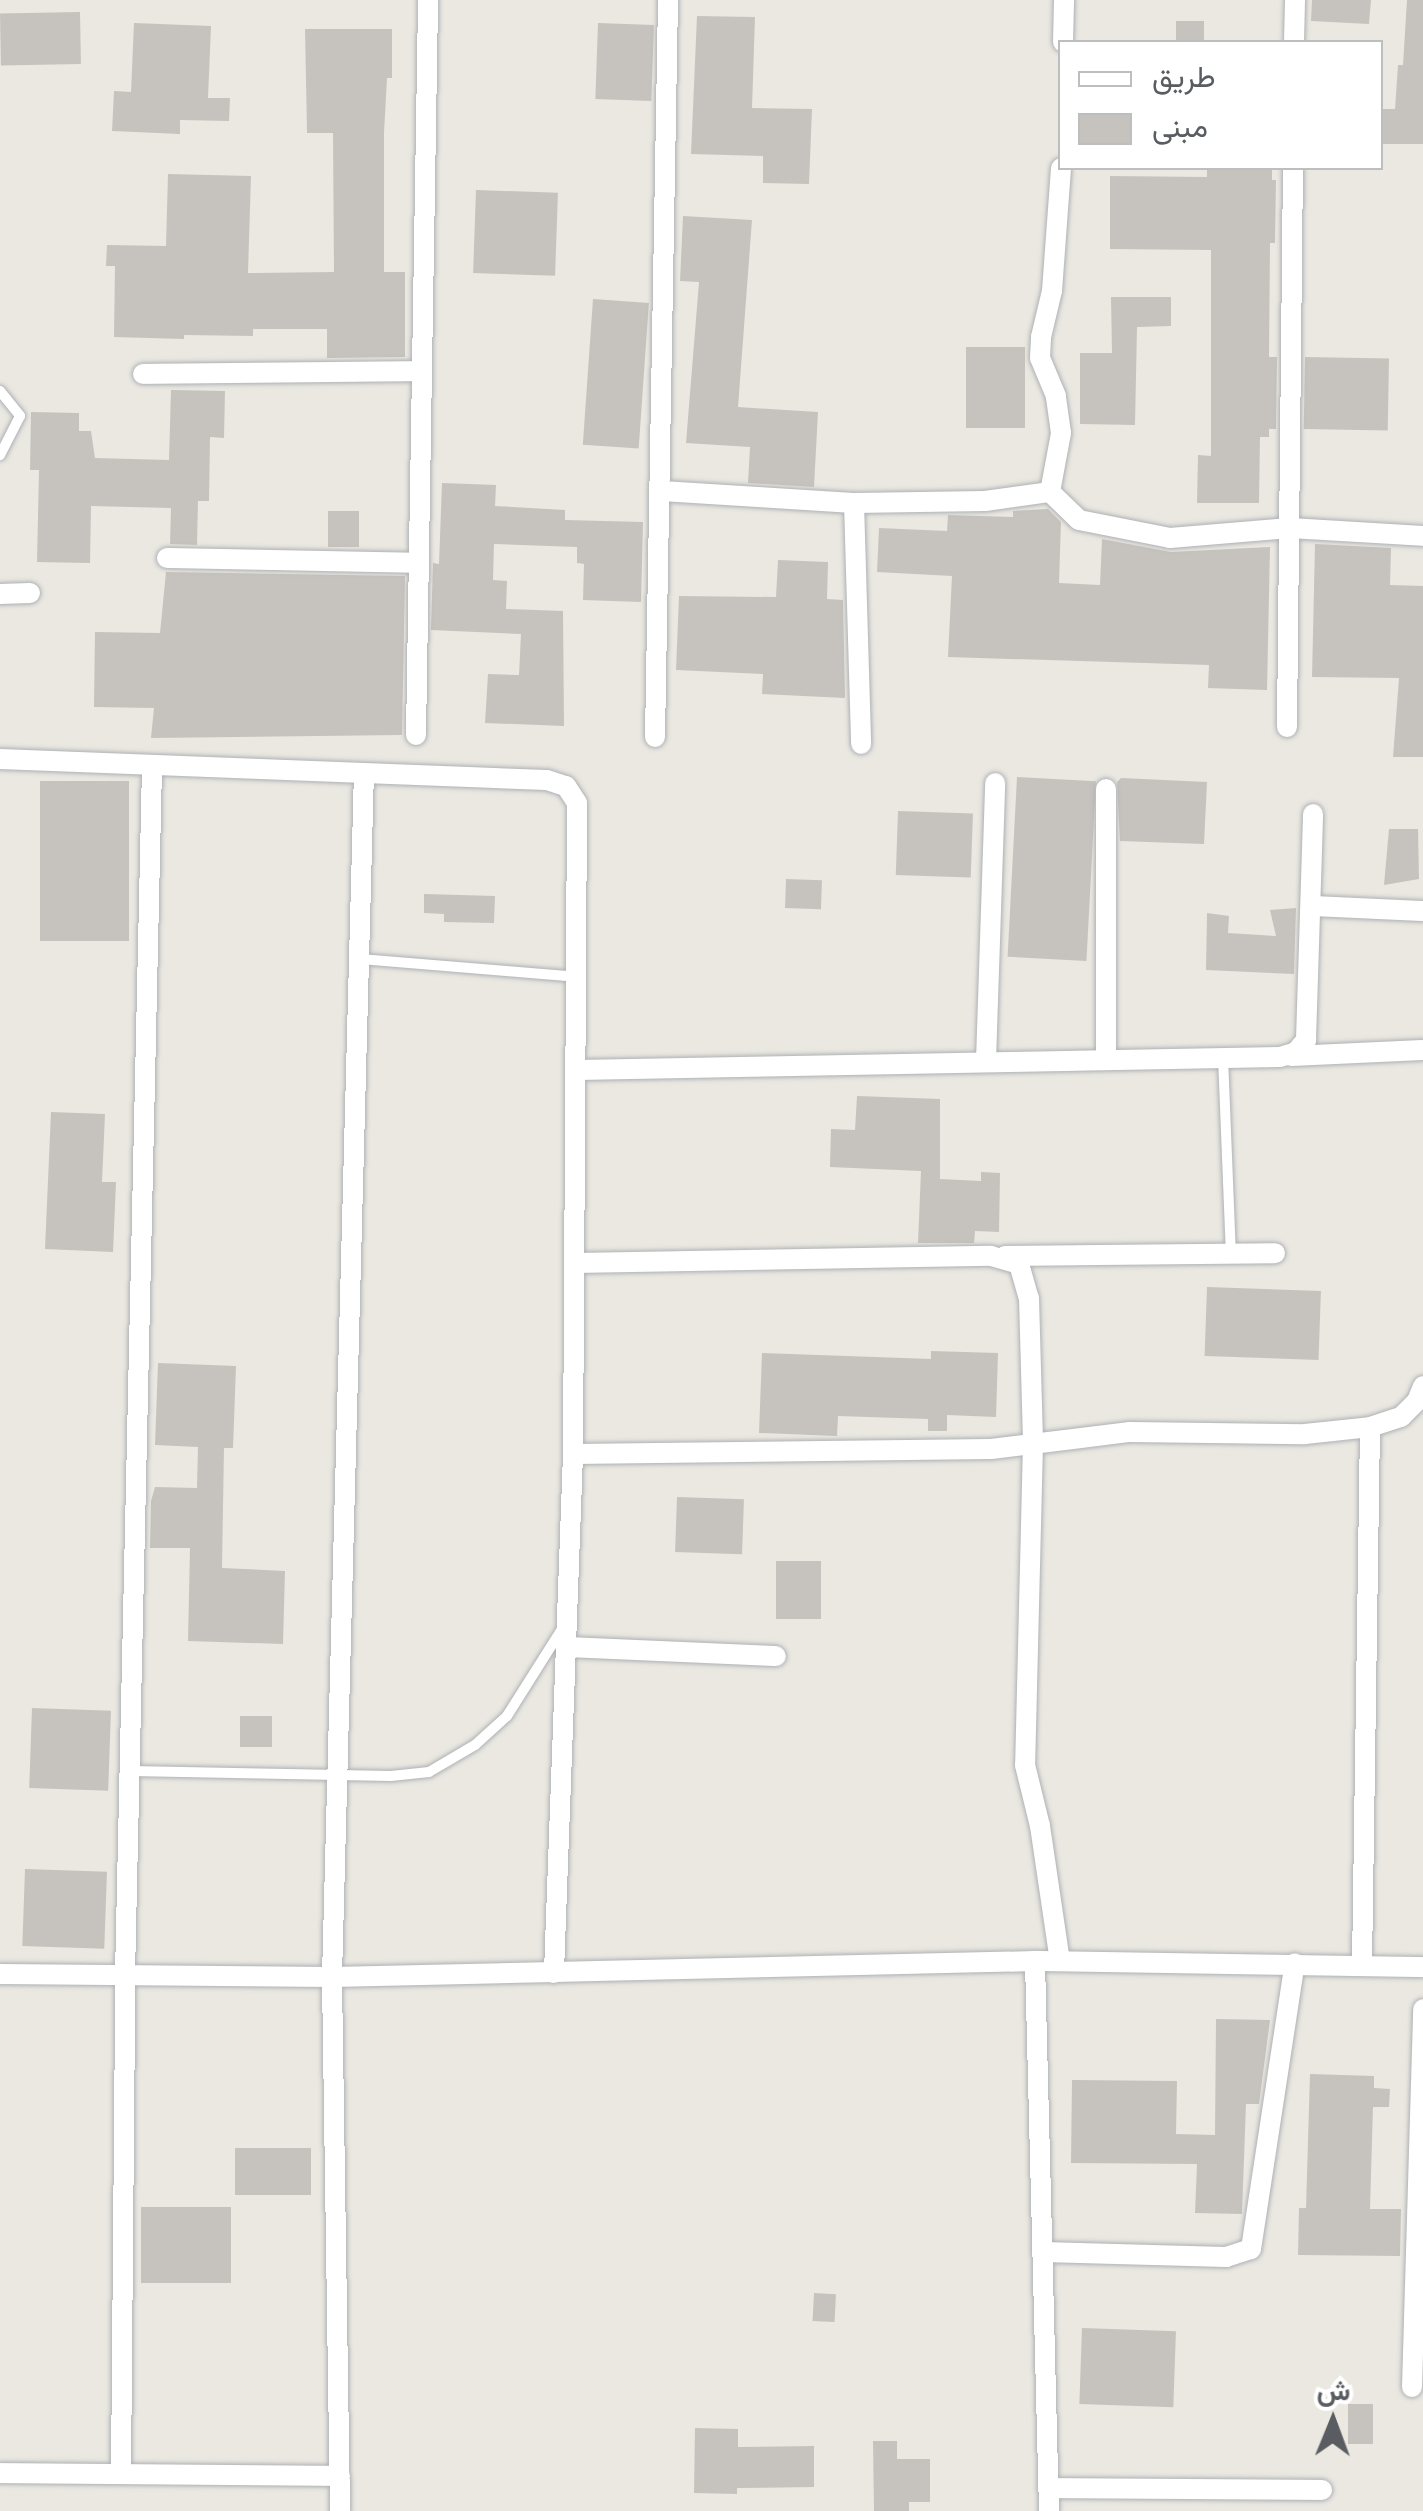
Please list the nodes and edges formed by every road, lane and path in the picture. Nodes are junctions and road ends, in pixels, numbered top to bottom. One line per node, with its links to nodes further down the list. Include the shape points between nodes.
1 (428, 0): 9 (street)
2 (668, 0): 13 (street)
3 (1064, 0): 5 (street)
4 (1295, 0): 6 (street)
5 (1063, 40)
6 (1294, 40)
7 (1061, 170): 14 (street, via 1052,291 1040,347 1062,433)
8 (1293, 170): 16 (street)
9 (420, 371): 10 (street); 19 (street)
10 (143, 374)
11 (0, 392): 12 (lane, via 20,416)
12 (0, 456)
13 (662, 491): 15 (street); 24 (street)
14 (1050, 492): 15 (street, via 985,501); 16 (street, via 1079,520 1170,538)
15 (854, 503): 25 (street)
16 (1290, 528): 17 (street); 22 (street)
17 (1423, 536)
18 (167, 558): 19 (street)
19 (417, 563): 23 (street)
20 (0, 594): 21 (street)
21 (30, 594)
22 (1287, 727)
23 (416, 735)
24 (655, 737)
25 (861, 744)
26 (0, 759): 27 (street)
27 (152, 767): 28 (street); 53 (street)
28 (364, 774): 34 (street); 35 (street, via 566,786 577,803)
29 (995, 783): 40 (street)
30 (1106, 789): 38 (street)
31 (1314, 814): 32 (street)
32 (1312, 906): 33 (street); 37 (street, via 1306,1040)
33 (1423, 911)
34 (360, 958): 35 (lane); 54 (street)
35 (577, 977): 41 (street)
36 (1423, 1050): 37 (street)
37 (1280, 1057): 39 (street)
38 (1106, 1058): 39 (street); 40 (street)
39 (1223, 1058): 42 (lane)
40 (986, 1061): 41 (street)
41 (577, 1070): 45 (street)
42 (1231, 1254): 43 (street); 44 (street)
43 (1275, 1254)
44 (1003, 1256): 45 (street); 48 (street, via 1026,1277)
45 (575, 1263): 49 (street)
46 (1423, 1386): 47 (street, via 1401,1417)
47 (1370, 1427): 48 (street, via 1305,1434 1130,1432); 58 (street)
48 (1032, 1443): 49 (street, via 991,1450); 56 (street, via 1025,1765)
49 (573, 1454): 50 (street)
50 (567, 1620): 51 (street); 54 (lane, via 523,1697 475,1746 417,1774)
51 (566, 1647): 52 (street); 60 (street)
52 (776, 1656)
53 (130, 1771): 54 (lane); 62 (street)
54 (338, 1776): 63 (street)
55 (1035, 1961): 56 (street); 60 (street); 65 (street)
56 (1060, 1961): 57 (street)
57 (1295, 1963): 58 (street); 65 (street, via 1251,2249 1226,2258)
58 (1362, 1966): 59 (street)
59 (1423, 1967)
60 (554, 1973): 63 (street)
61 (0, 1974): 62 (street)
62 (125, 1976): 63 (street); 68 (street)
63 (332, 1977): 69 (street)
64 (1423, 2010): 66 (street)
65 (1042, 2252): 70 (street)
66 (1412, 2387)
67 (0, 2472): 68 (street)
68 (120, 2474): 69 (street)
69 (340, 2476): 72 (street)
70 (1049, 2488): 71 (street); 73 (street)
71 (1322, 2490)
72 (340, 2511)
73 (1048, 2511)

